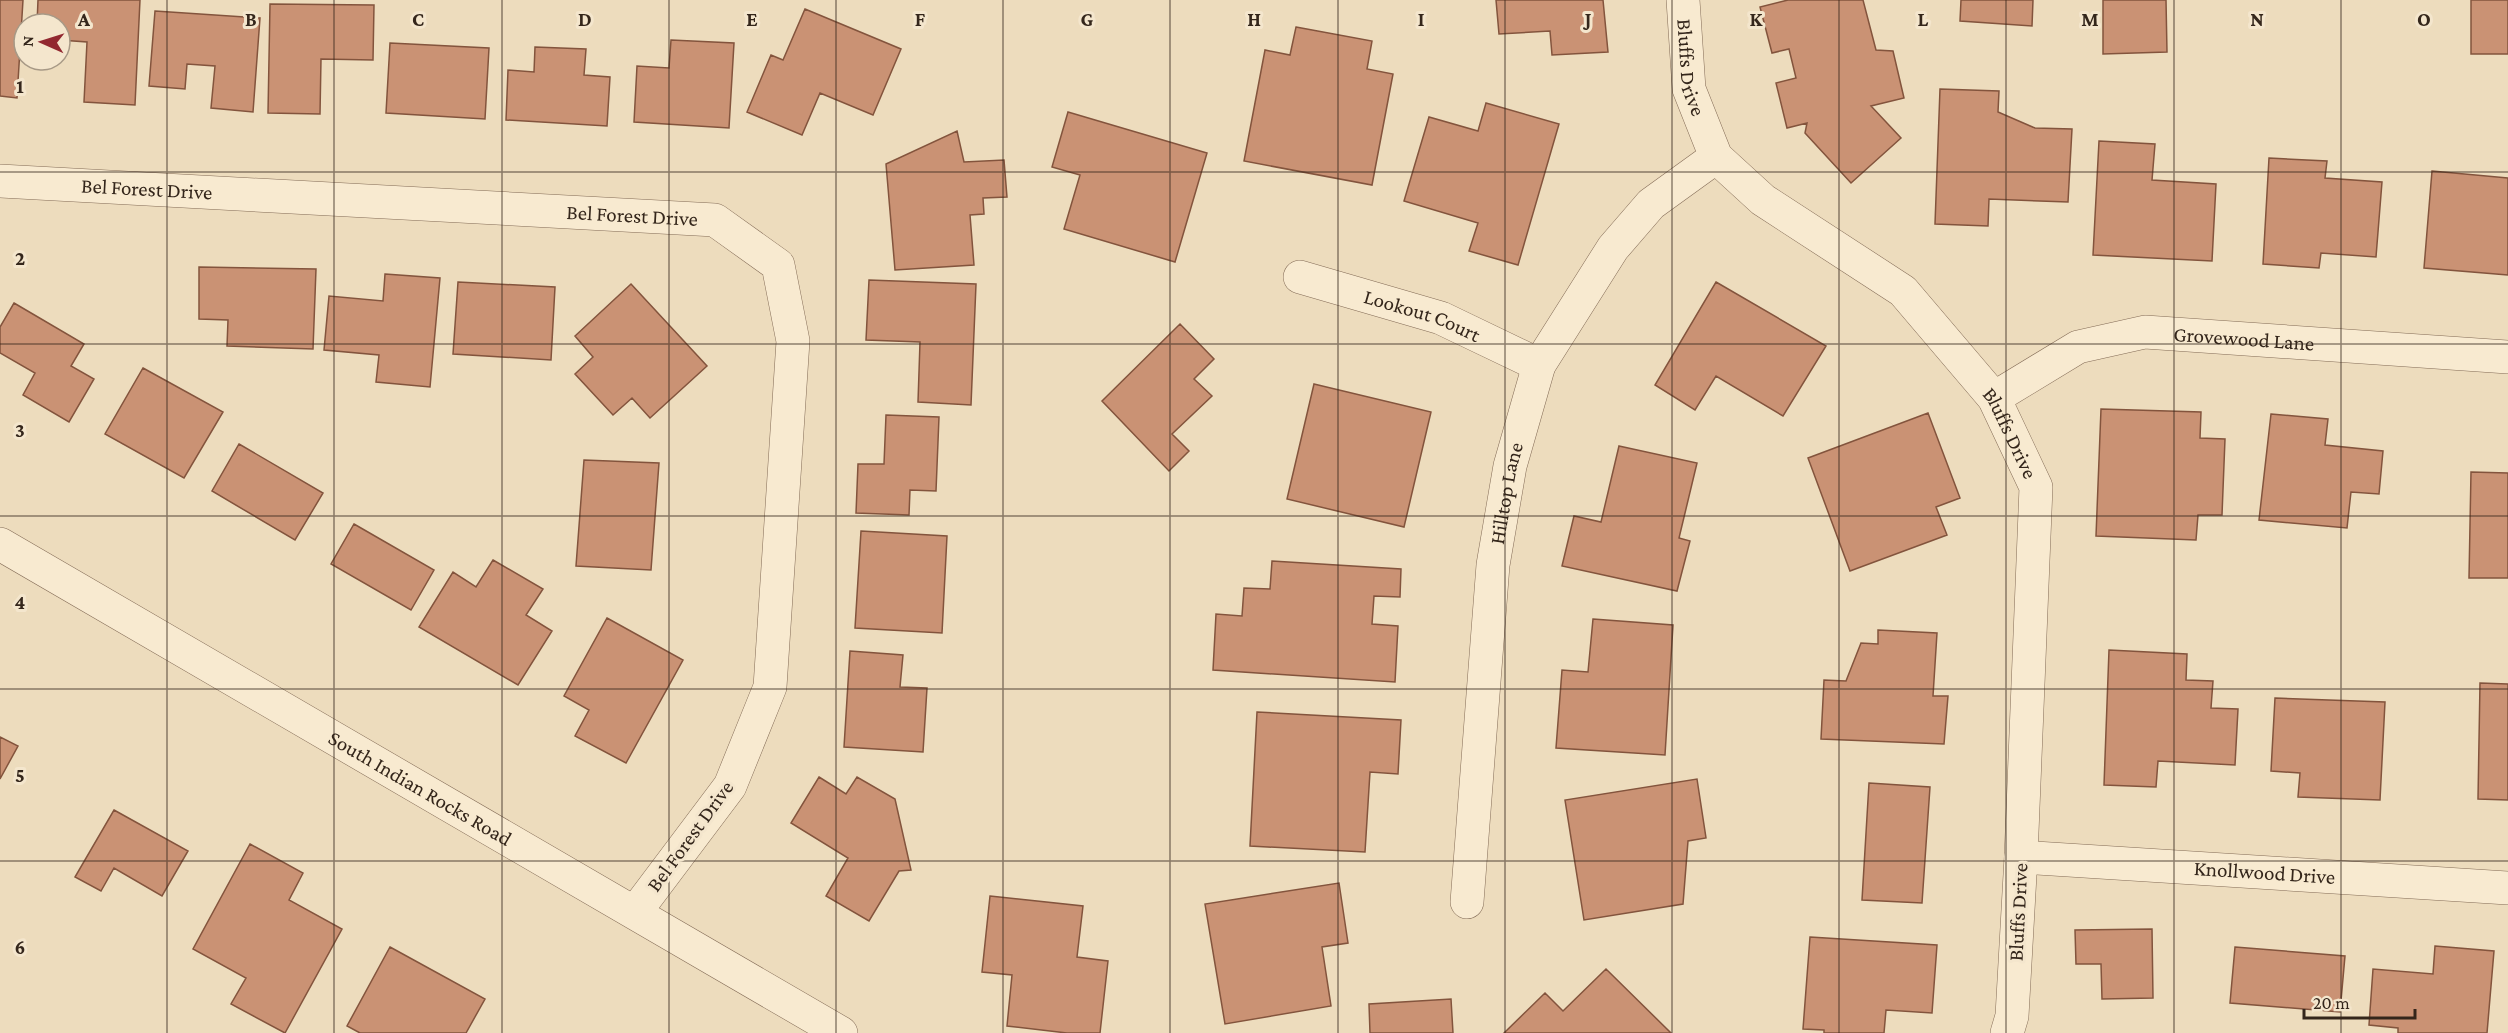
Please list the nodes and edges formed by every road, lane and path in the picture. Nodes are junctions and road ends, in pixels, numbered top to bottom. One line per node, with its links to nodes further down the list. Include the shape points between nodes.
1 (1683, 0): 2 (street, Bluffs Drive, via 1689,88)
2 (1716, 157): 6 (street, Hilltop Lane, via 1651,204 1613,248); 7 (street, Bluffs Drive, via 1763,200 1903,291)
3 (0, 182): 12 (street, Bel Forest Drive, via 716,220 778,265 793,341 770,687 730,786)
4 (1300, 277): 6 (street, Lookout Court, via 1441,318)
5 (2508, 357): 7 (street, Grovewood Lane, via 2145,332 2078,347)
6 (1539, 365): 11 (street, Hilltop Lane, via 1510,466 1493,565)
7 (1994, 398): 9 (street, Bluffs Drive, via 2036,487)
8 (0, 544): 12 (street, South Indian Rocks Road)
9 (2021, 857): 10 (street, Knollwood Drive); 14 (street, Bluffs Drive, via 2012,1016)
10 (2508, 888)
11 (1467, 902)
12 (636, 911): 13 (street, South Indian Rocks Road)
13 (841, 1033)
14 (2007, 1033)

